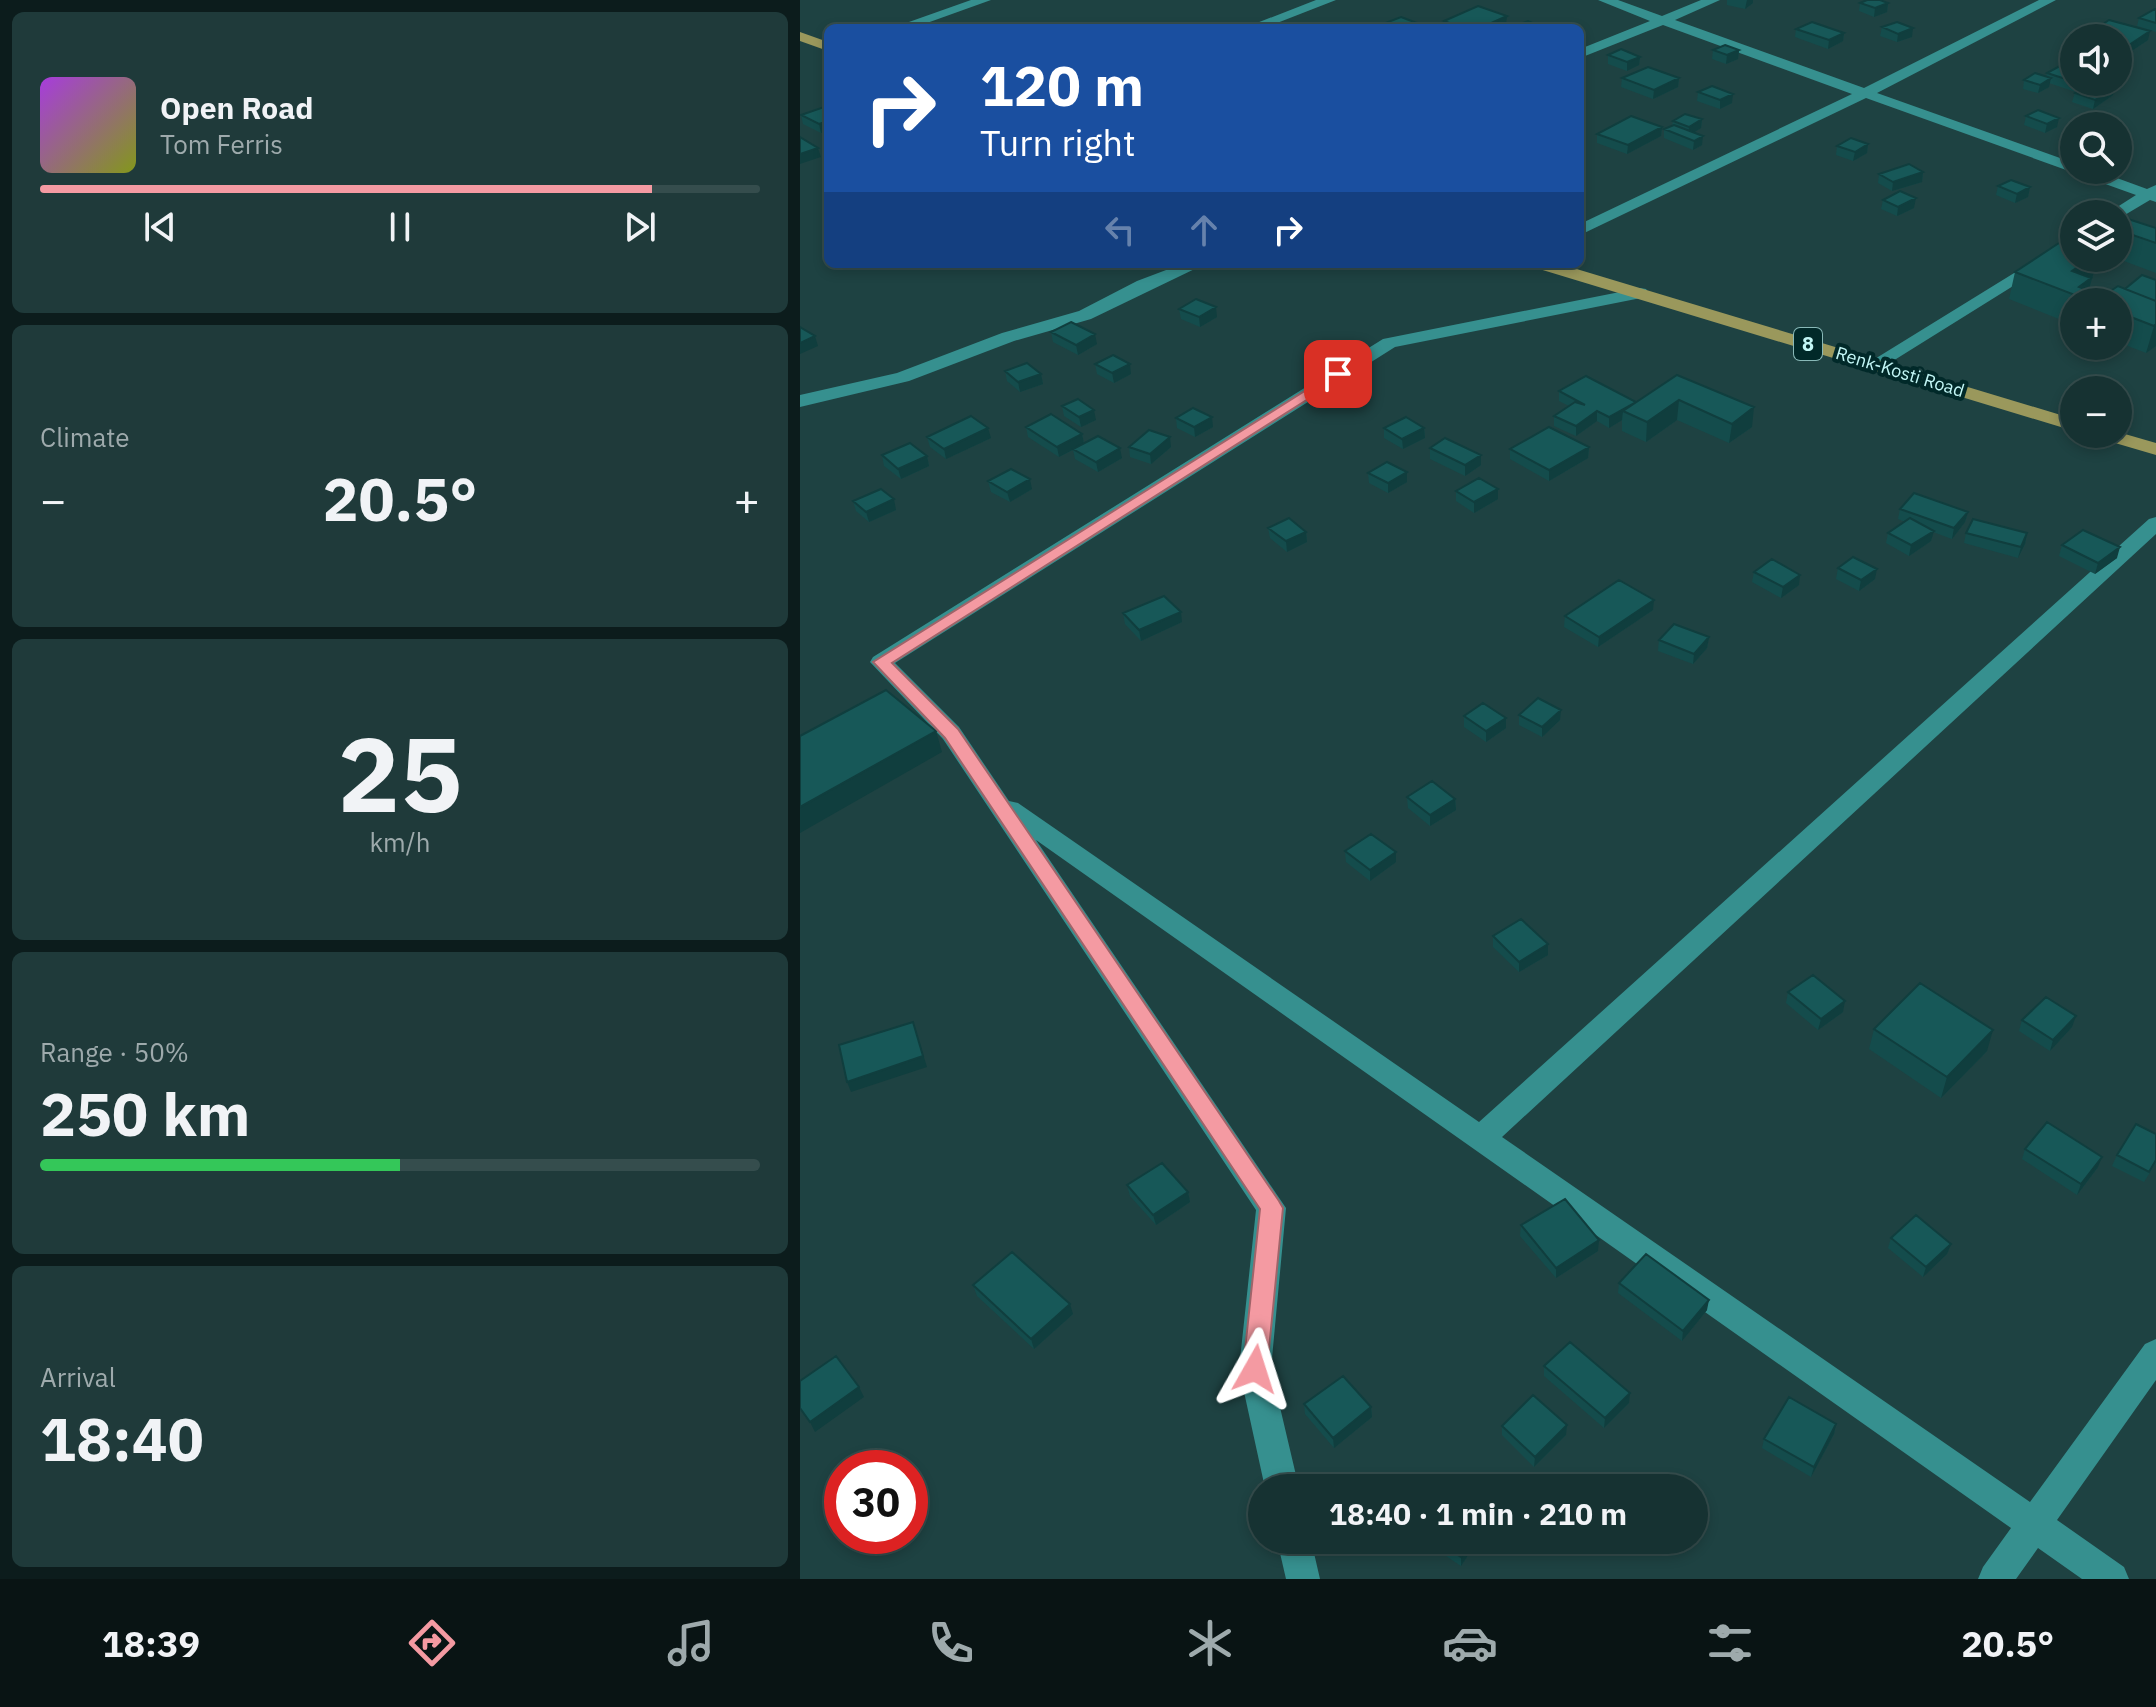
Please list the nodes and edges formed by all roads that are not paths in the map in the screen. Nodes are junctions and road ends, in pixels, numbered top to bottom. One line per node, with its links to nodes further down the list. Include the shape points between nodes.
1 (984, 0): 7 (street)
2 (1329, 0): 8 (street)
3 (1605, 0): 6 (street)
4 (1713, 0): 6 (street)
5 (2049, 0): 12 (street)
6 (1664, 21): 11 (street); 12 (street)
7 (911, 24)
8 (1262, 24)
9 (800, 36): 10 (main road)
10 (824, 45)
11 (1584, 52)
12 (1865, 93): 13 (street); 17 (street)
13 (2060, 163)
14 (2123, 184): 15 (street)
15 (2154, 194): 16 (street)
16 (2132, 206)
17 (1584, 228)
18 (2060, 250): 22 (street)
19 (1187, 268): 23 (street, via 1085,315 1008,337 903,377)
20 (1556, 268): 21 (main road, Renk-Kosti Road / 8)
21 (1640, 293): 22 (main road, Renk-Kosti Road / 8); 28 (street, via 1389,343 881,662 951,733)
22 (1874, 365): 24 (main road, Renk-Kosti Road / 8)
23 (800, 401)
24 (2060, 421)
25 (2132, 442): 26 (main road)
26 (2156, 449)
27 (2156, 523): 29 (street)
28 (995, 799): 29 (street); 31 (street, via 1271,1208 1255,1369)
29 (1481, 1138): 32 (street)
30 (2156, 1354): 32 (street)
31 (1279, 1474)
32 (2034, 1525): 35 (street); 36 (street)
33 (1297, 1554): 34 (street)
34 (1303, 1579)
35 (1995, 1579)
36 (2112, 1579)

